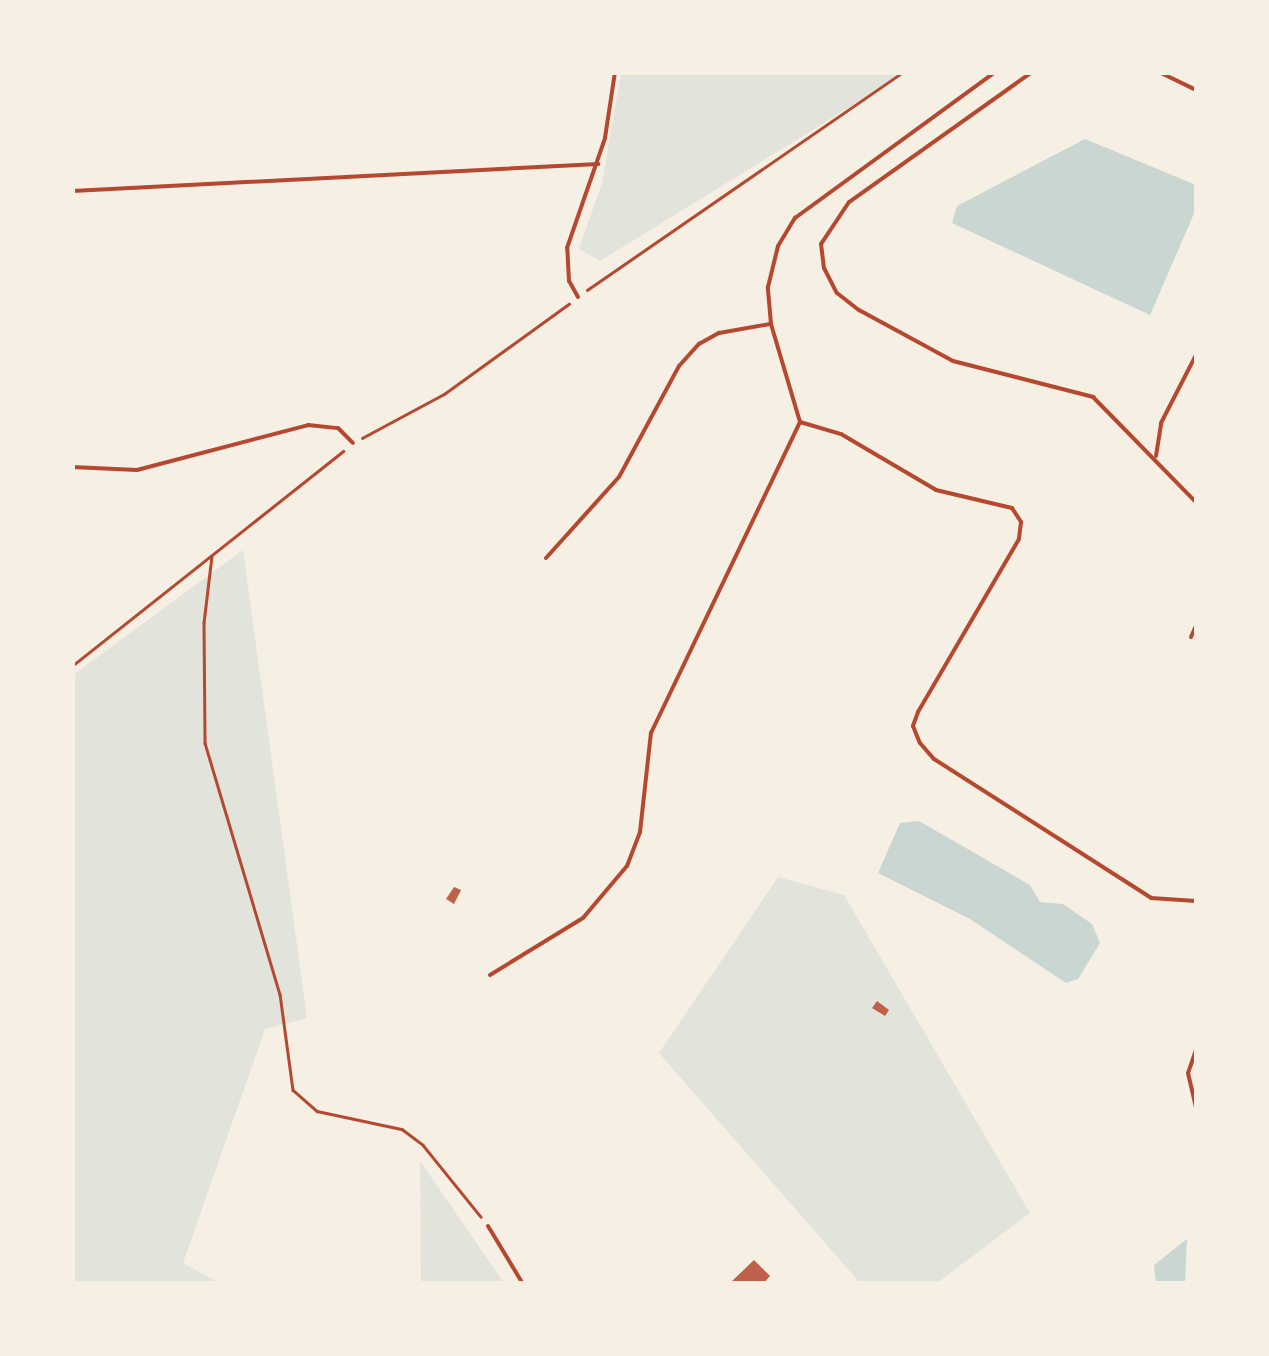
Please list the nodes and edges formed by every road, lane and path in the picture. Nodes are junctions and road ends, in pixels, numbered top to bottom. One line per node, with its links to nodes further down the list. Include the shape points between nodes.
1 (616, 72): 7 (lane)
2 (903, 72): 9 (path)
3 (994, 72): 10 (lane, via 795,218 778,246 768,287)
4 (1032, 72): 14 (lane, via 849,202 821,244 824,268 837,293 859,310 954,361 1093,397)
5 (1159, 72): 6 (lane)
6 (1196, 90)
7 (598, 164): 8 (lane); 9 (lane, via 567,248 569,281)
8 (72, 191)
9 (578, 297): 13 (path, via 444,394)
10 (770, 324): 12 (lane); 18 (lane, via 719,333 699,344 679,366 618,477)
11 (1196, 355): 14 (lane, via 1162,423)
12 (800, 422): 22 (lane, via 842,434 936,490 1012,508 1020,522 1019,538 918,712 913,726 920,743 934,759 1152,898); 23 (lane, via 651,733 640,832 628,866 583,918)
13 (352, 443): 15 (lane, via 338,428 308,426 137,470); 17 (path)
14 (1156, 456): 16 (lane)
15 (72, 467)
16 (1196, 502)
17 (213, 552): 21 (path); 27 (path, via 204,623 205,743 280,994 293,1090 317,1111 402,1129 423,1145)
18 (546, 558)
19 (1196, 626): 20 (lane)
20 (1191, 637)
21 (72, 666)
22 (1196, 901)
23 (490, 975)
24 (1196, 1050): 25 (lane, via 1188,1073)
25 (1194, 1099): 26 (lane)
26 (1196, 1109)
27 (488, 1226): 28 (lane)
28 (523, 1284)

